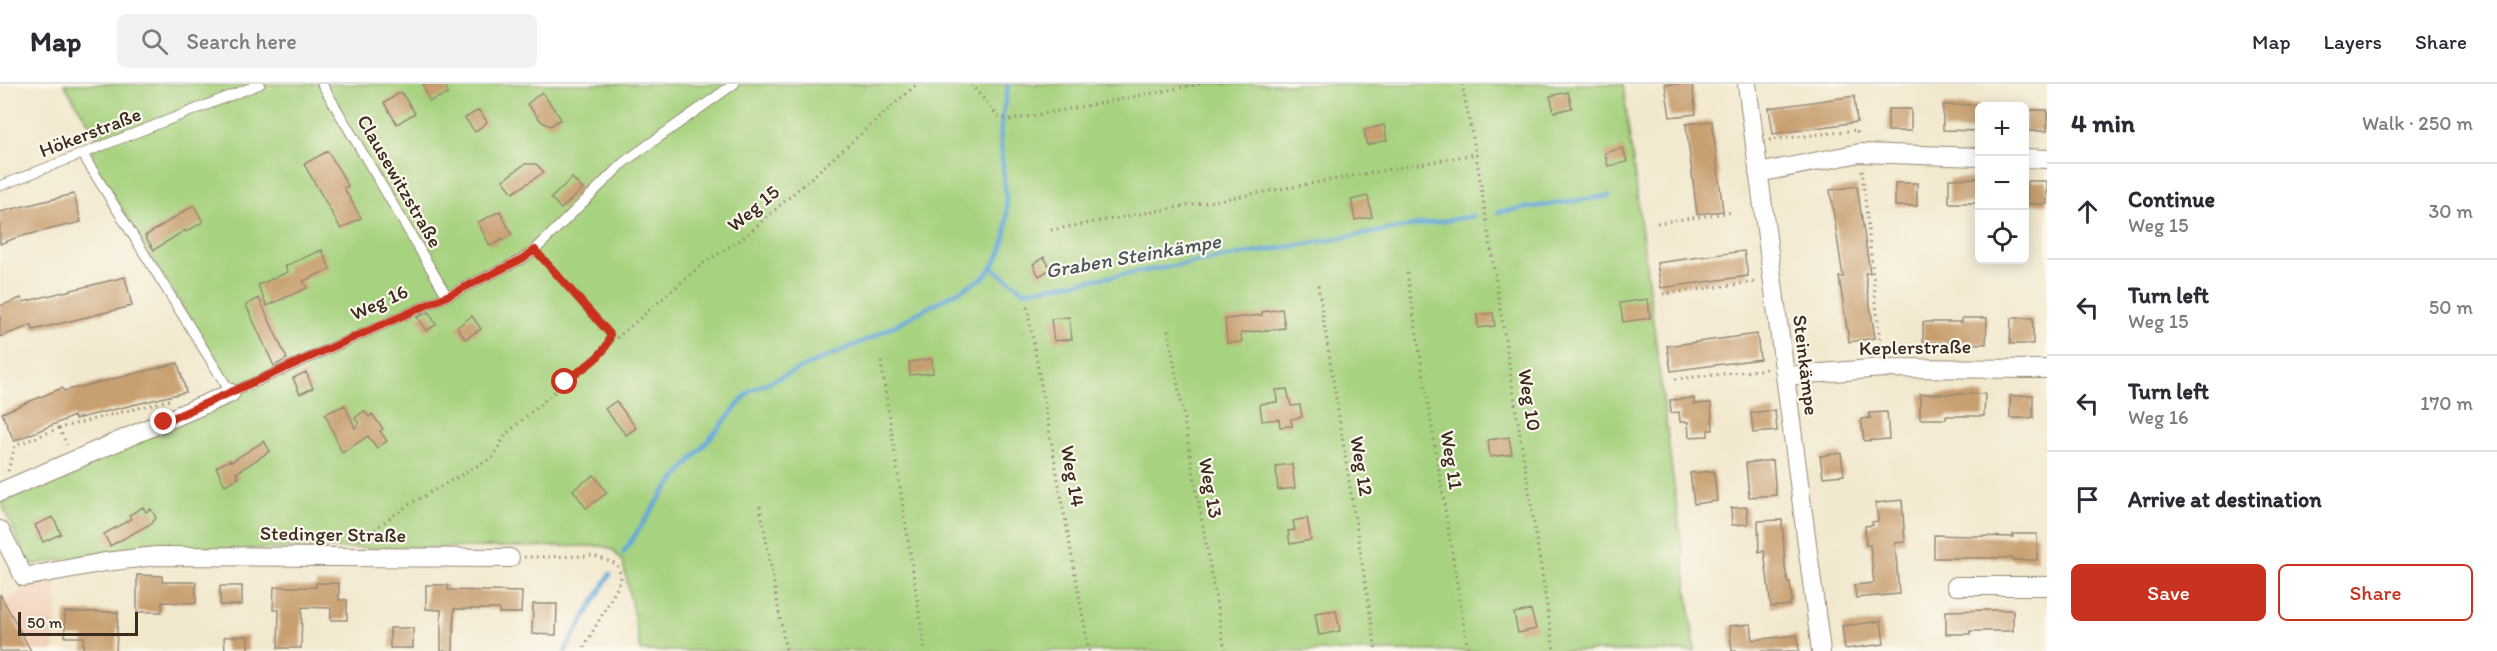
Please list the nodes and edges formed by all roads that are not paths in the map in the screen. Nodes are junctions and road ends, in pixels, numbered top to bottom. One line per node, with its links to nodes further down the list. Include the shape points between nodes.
1 (260, 84): 5 (lane, Hökerstraße)
2 (322, 84): 11 (lane, Clausewitzstraße)
3 (734, 84): 11 (lane, Weg 16, via 624,162 535,250)
4 (1747, 84): 9 (street, Steinkämpe)
5 (83, 155): 10 (lane, Hökerstraße); 14 (lane)
6 (1975, 157): 9 (street, via 1860,153)
7 (2029, 158): 8 (street)
8 (2047, 159)
9 (1758, 172): 13 (street, Steinkämpe)
10 (0, 186)
11 (447, 296): 14 (lane, Weg 16)
12 (2047, 369): 13 (street, Keplerstraße)
13 (1784, 371): 20 (street, Steinkämpe)
14 (231, 393): 15 (street, Weg 16)
15 (2, 491)
16 (0, 530): 17 (street, Stedinger Straße, via 24,577 156,556)
17 (510, 558)
18 (1956, 586): 19 (street)
19 (2047, 586)
20 (1821, 651)

